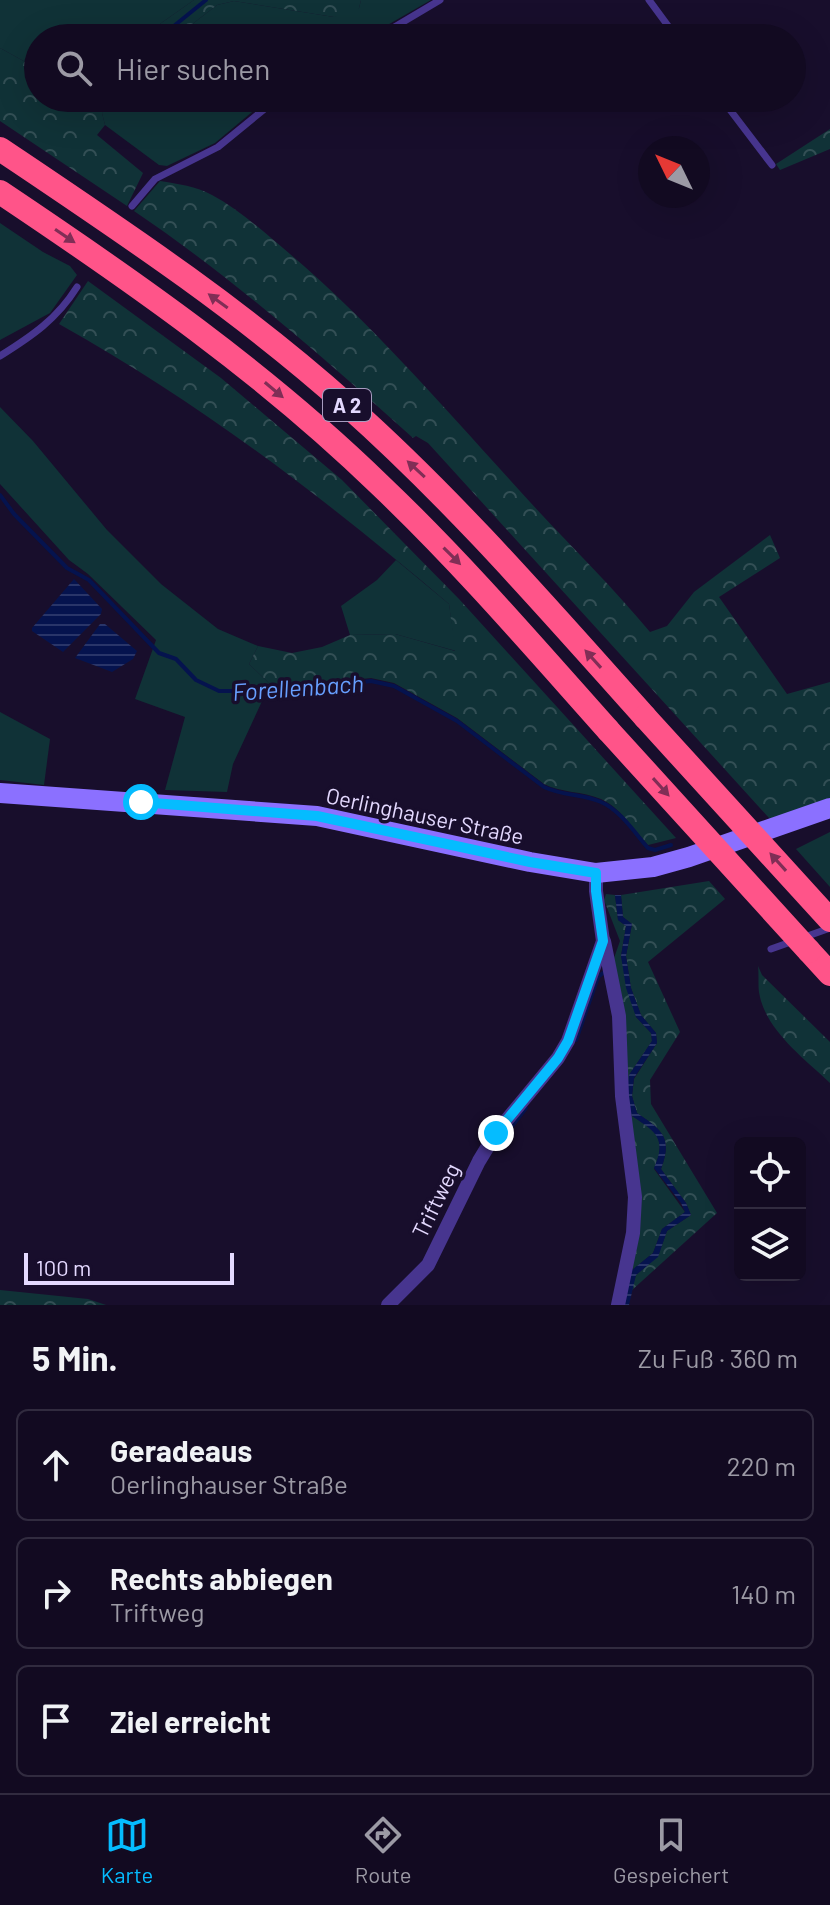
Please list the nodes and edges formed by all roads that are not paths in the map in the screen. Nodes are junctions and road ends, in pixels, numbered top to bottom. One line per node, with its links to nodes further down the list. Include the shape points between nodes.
1 (440, 0): 3 (lane)
2 (649, 0): 4 (lane)
3 (400, 24)
4 (667, 24)
5 (261, 112): 10 (lane, via 218,147 155,179)
6 (732, 112): 8 (lane)
7 (0, 149): 16 (highway, A 2, one-way to 7, bridge, via 523,580 346,404 260,331)
8 (772, 165)
9 (0, 192): 20 (highway, A 2, one-way to 20, bridge, via 175,313 379,483 463,568)
10 (132, 206)
11 (77, 287): 12 (lane, via 53,320)
12 (0, 356)
13 (0, 793): 15 (main road, Oerlinghauser Straße, via 317,816)
14 (830, 808): 15 (main road, Oerlinghauser Straße, via 653,867)
15 (596, 873): 18 (street, Triftweg)
16 (830, 920)
17 (830, 928): 19 (lane)
18 (603, 941): 21 (street, Triftweg, via 558,1058 484,1152 428,1265); 22 (street, Triftweg, via 619,1016 622,1096 635,1197)
19 (771, 949)
20 (830, 974)
21 (388, 1305)
22 (618, 1305)

